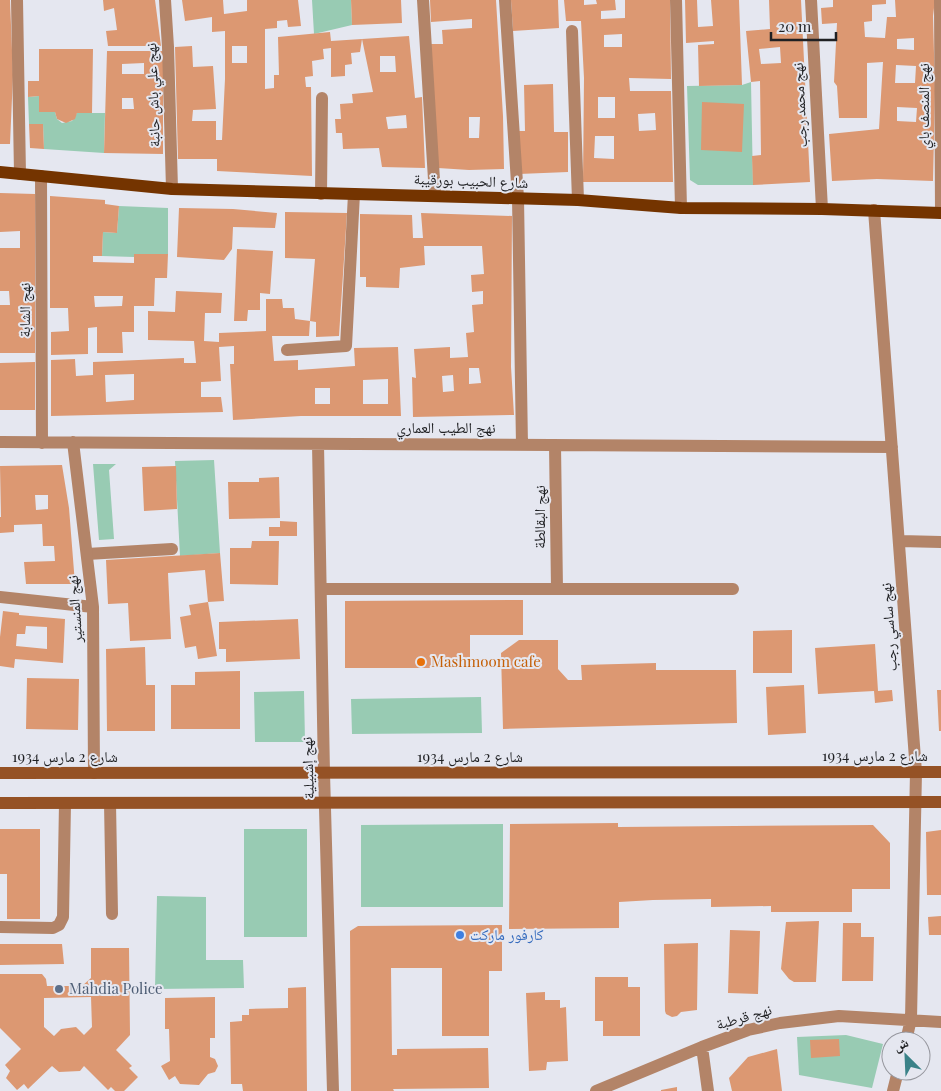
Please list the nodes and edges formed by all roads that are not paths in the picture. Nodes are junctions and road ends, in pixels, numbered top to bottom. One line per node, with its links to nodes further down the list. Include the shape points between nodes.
1 (17, 0): 11 (street)
2 (165, 0): 13 (street, نهج علي باش حانبة)
3 (423, 0): 16 (street)
4 (505, 0): 17 (street)
5 (676, 0): 19 (street)
6 (810, 0): 20 (street, نهج محمد رجب)
7 (940, 0): 22 (street, نهج المنصف باي)
8 (572, 32): 18 (street)
9 (322, 98): 14 (street)
10 (0, 172): 11 (main road, شارع الحبيب بورقيبة)
11 (20, 174): 12 (main road, شارع الحبيب بورقيبة)
12 (41, 176): 13 (main road, شارع الحبيب بورقيبة); 26 (street, نهج الشابة)
13 (172, 189): 14 (main road, شارع الحبيب بورقيبة)
14 (321, 194): 15 (main road, شارع الحبيب بورقيبة)
15 (354, 194): 16 (main road, شارع الحبيب بورقيبة); 23 (street, via 346,346)
16 (435, 196): 17 (main road, شارع الحبيب بورقيبة)
17 (518, 198): 18 (main road, شارع الحبيب بورقيبة); 28 (street)
18 (578, 200): 19 (main road, شارع الحبيب بورقيبة)
19 (681, 208): 20 (main road, شارع الحبيب بورقيبة)
20 (822, 209): 21 (main road, شارع الحبيب بورقيبة)
21 (874, 210): 22 (main road, شارع الحبيب بورقيبة); 30 (street, نهج ساسي رجب)
22 (941, 213)
23 (286, 350)
24 (0, 442): 26 (street, نهج الطيب العماري)
25 (74, 442): 26 (street, نهج الطيب العماري); 27 (street, نهج الطيب العماري); 34 (street, نهج المنستير)
26 (42, 443)
27 (318, 444): 28 (street, نهج الطيب العماري); 35 (street, نهج إشبيلية)
28 (522, 445): 29 (street, نهج الطيب العماري)
29 (555, 445): 30 (street, نهج الطيب العماري); 36 (street, نهج البقالطة)
30 (892, 448): 31 (street, نهج ساسي رجب)
31 (900, 541): 32 (street); 40 (street, نهج ساسي رجب)
32 (941, 542)
33 (172, 549): 34 (street)
34 (87, 554): 39 (street, نهج المنستير)
35 (321, 589): 36 (street); 44 (street, نهج إشبيلية)
36 (557, 589): 37 (street)
37 (733, 589)
38 (0, 597): 39 (street)
39 (93, 606): 43 (street, نهج المنستير)
40 (916, 772): 41 (street, شارع 2 مارس 1934); 44 (street, شارع 2 مارس 1934); 45 (street, نهج ساسي رجب)
41 (941, 772)
42 (0, 773): 43 (street, شارع 2 مارس 1934)
43 (94, 773): 44 (street, شارع 2 مارس 1934)
44 (324, 773): 50 (street, نهج إشبيلية)
45 (915, 802): 46 (street); 50 (street); 53 (street, نهج ساسي رجب)
46 (941, 802)
47 (0, 803): 48 (street)
48 (65, 803): 49 (street); 52 (street, via 63,917 59,925 53,928)
49 (110, 803): 50 (street); 51 (street)
50 (325, 803): 57 (street, نهج إشبيلية)
51 (112, 914)
52 (0, 927)
53 (911, 1020): 54 (street, نهج قرطبة); 55 (street, نهج ساسي رجب); 56 (street, نهج قرطبة, via 839,1016 780,1022)
54 (941, 1022)
55 (908, 1031)
56 (702, 1047): 58 (street, نهج قرطبة); 59 (street)
57 (332, 1091)
58 (596, 1091)
59 (708, 1091)

